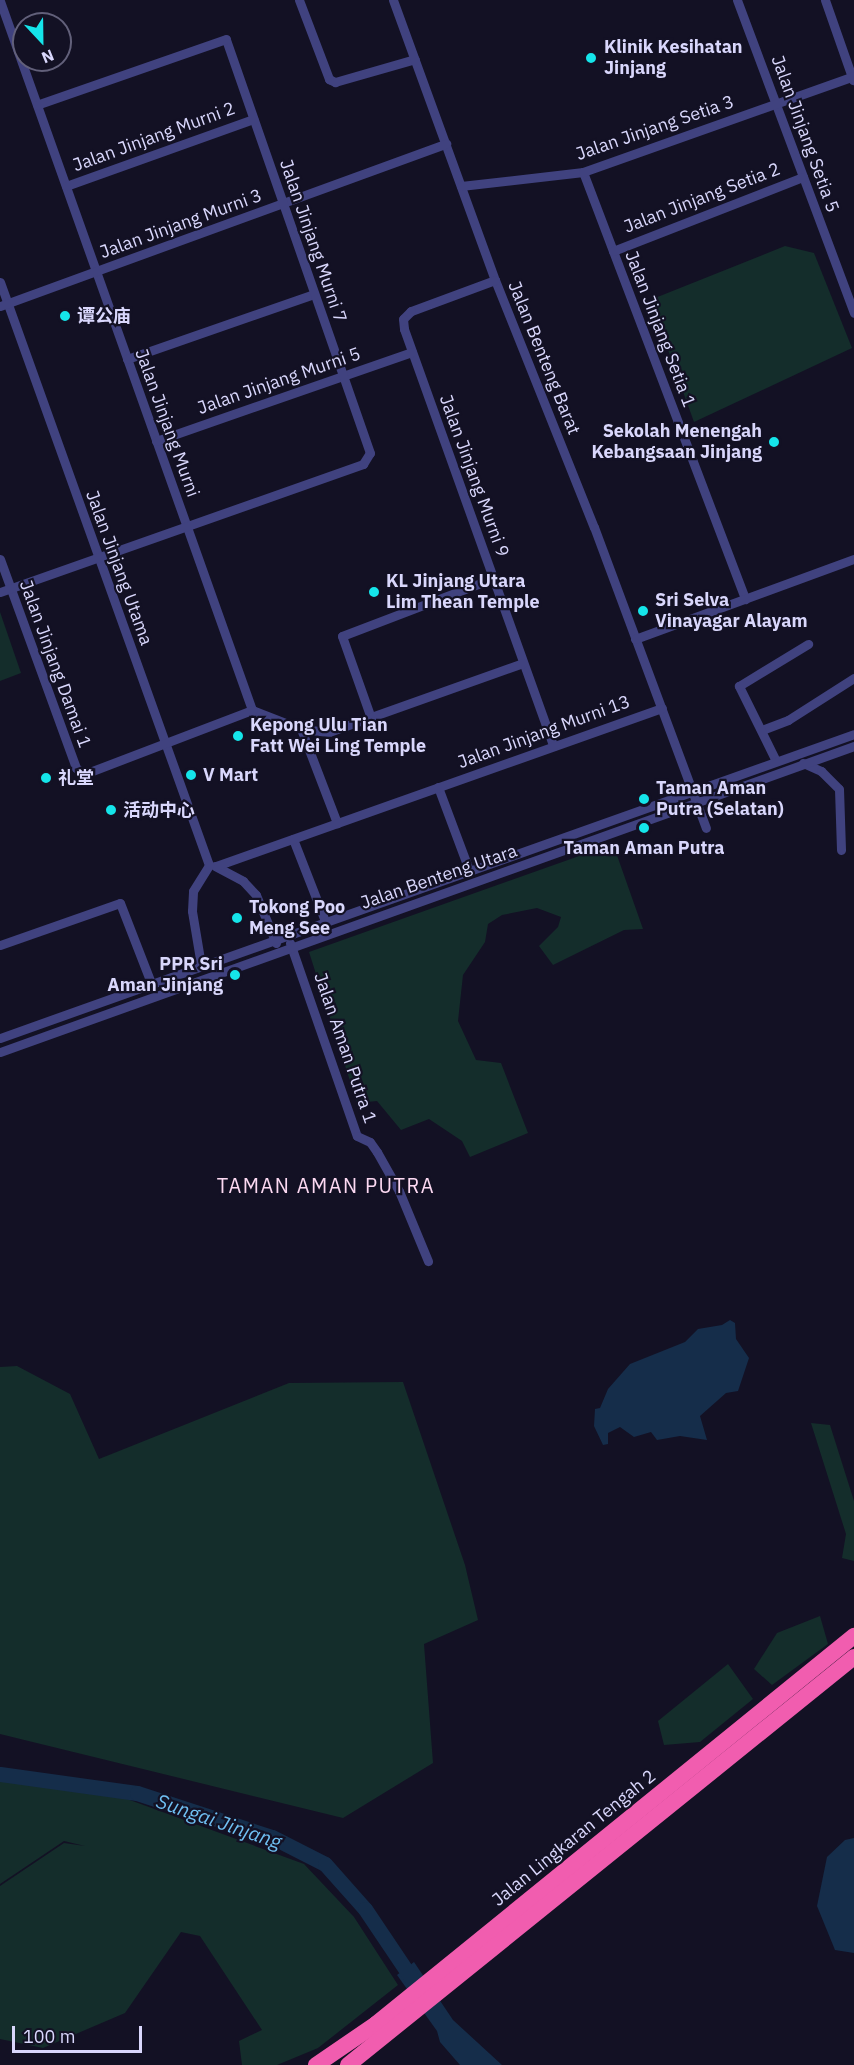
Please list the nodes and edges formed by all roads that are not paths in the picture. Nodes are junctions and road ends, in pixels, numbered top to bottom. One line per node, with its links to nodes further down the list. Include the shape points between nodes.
1 (299, 0): 6 (street, via 330,79 342,83)
2 (393, 0): 6 (street, Jalan Benteng Barat)
3 (737, 0): 8 (street, Jalan Jinjang Setia 5)
4 (825, 0): 7 (street)
5 (0, 1): 9 (street, Jalan Jinjang Murni)
6 (416, 59): 11 (street, Jalan Benteng Barat)
7 (853, 78): 8 (street, Jalan Jinjang Setia 3)
8 (776, 103): 12 (street, Jalan Jinjang Setia 3); 13 (street, Jalan Jinjang Setia 5)
9 (37, 105): 10 (street, Jalan Jinjang Murni 7, via 226,39); 14 (street, Jalan Jinjang Murni)
10 (253, 118): 14 (street, Jalan Jinjang Murni 2); 16 (street, Jalan Jinjang Murni 7)
11 (446, 144): 15 (street, Jalan Benteng Barat); 16 (street, Jalan Jinjang Murni 3)
12 (583, 172): 15 (street, Jalan Jinjang Setia 3); 17 (street, Jalan Jinjang Setia 1)
13 (803, 177): 17 (street, Jalan Jinjang Setia 2); 23 (street, Jalan Jinjang Setia 5)
14 (66, 186): 18 (street, Jalan Jinjang Murni)
15 (461, 186): 19 (street, Jalan Benteng Barat)
16 (283, 204): 18 (street, Jalan Jinjang Murni 3); 21 (street, Jalan Jinjang Murni 7)
17 (613, 251): 35 (street, Jalan Jinjang Setia 1)
18 (96, 272): 22 (street, Jalan Jinjang Murni 3); 25 (street, Jalan Jinjang Murni)
19 (495, 280): 24 (street, Jalan Jinjang Murni 9, via 411,311 403,319); 36 (street, Jalan Benteng Barat)
20 (0, 282): 22 (street, Jalan Jinjang Utama)
21 (314, 294): 25 (street); 26 (street, Jalan Jinjang Murni 7)
22 (4, 304): 29 (street, Jalan Jinjang Utama)
23 (854, 313)
24 (412, 352): 26 (street, Jalan Jinjang Murni 5); 32 (street, Jalan Jinjang Murni 9)
25 (127, 359): 27 (street, Jalan Jinjang Murni)
26 (343, 376): 27 (street, Jalan Jinjang Murni 5); 28 (street, Jalan Jinjang Murni 7, via 370,453 363,464)
27 (156, 441): 28 (street, Jalan Jinjang Murni)
28 (186, 526): 29 (street); 41 (street, Jalan Jinjang Murni)
29 (98, 558): 33 (street); 46 (street, Jalan Jinjang Utama)
30 (0, 559): 33 (street, Jalan Jinjang Damai 1)
31 (854, 559): 35 (street)
32 (494, 578): 38 (street, Jalan Jinjang Murni 9); 42 (street, via 342,636)
33 (10, 589): 34 (street); 46 (street, Jalan Jinjang Damai 1, via 76,768 87,773)
34 (0, 592)
35 (746, 598): 36 (street)
36 (635, 639): 40 (street, Jalan Benteng Barat)
37 (808, 644): 44 (street, via 739,686)
38 (524, 663): 42 (street); 47 (street, Jalan Jinjang Murni 9)
39 (854, 678): 44 (street, via 788,720)
40 (662, 708): 47 (street, Jalan Jinjang Murni 13); 52 (street, Jalan Benteng Barat)
41 (252, 710): 43 (street); 46 (street)
42 (371, 718): 43 (street, via 328,732)
43 (302, 729): 55 (street)
44 (762, 730): 49 (street)
45 (854, 734): 49 (street, Jalan Benteng Utara)
46 (165, 743): 60 (street, Jalan Jinjang Utama)
47 (553, 746): 51 (street, Jalan Jinjang Murni 13)
48 (854, 746): 50 (street, Jalan Benteng Utara)
49 (776, 761): 52 (street, Jalan Benteng Utara)
50 (803, 763): 53 (street, Jalan Benteng Utara); 59 (street, via 821,771 839,789)
51 (438, 787): 55 (street, Jalan Jinjang Murni 13); 61 (street)
52 (692, 790): 53 (street, Jalan Benteng Barat); 54 (street, Jalan Benteng Utara)
53 (697, 802): 56 (street, Jalan Benteng Barat); 57 (street, Jalan Benteng Utara)
54 (610, 819): 57 (street); 61 (street, Jalan Benteng Utara)
55 (337, 823): 58 (street, Jalan Jinjang Murni 13)
56 (706, 828)
57 (615, 832): 66 (street, Jalan Benteng Utara)
58 (293, 839): 60 (street, Jalan Jinjang Murni 13); 62 (street)
59 (841, 850)
60 (212, 866): 64 (street, via 243,881 256,895); 68 (street, via 193,891 192,911)
61 (469, 870): 62 (street, Jalan Benteng Utara)
62 (325, 921): 63 (street, Jalan Benteng Utara)
63 (288, 935): 64 (street, Jalan Benteng Utara); 66 (street, Jalan Aman Putra 1)
64 (275, 939): 67 (street); 68 (street, Jalan Benteng Utara)
65 (0, 945): 69 (street, via 120,903)
66 (292, 946): 67 (street, Jalan Benteng Utara); 72 (street, Jalan Aman Putra 1, via 357,1136 370,1142 377,1152 399,1191)
67 (279, 951): 71 (street, Jalan Benteng Utara)
68 (201, 965): 69 (street, Jalan Benteng Utara)
69 (151, 984): 70 (street, Jalan Benteng Utara)
70 (0, 1038)
71 (0, 1052)
72 (428, 1261)
73 (854, 1636): 75 (highway, Jalan Lingkaran Tengah 2, via 376,2024)
74 (854, 1657): 76 (highway, Jalan Lingkaran Tengah 2)
75 (316, 2065)
76 (348, 2065)

